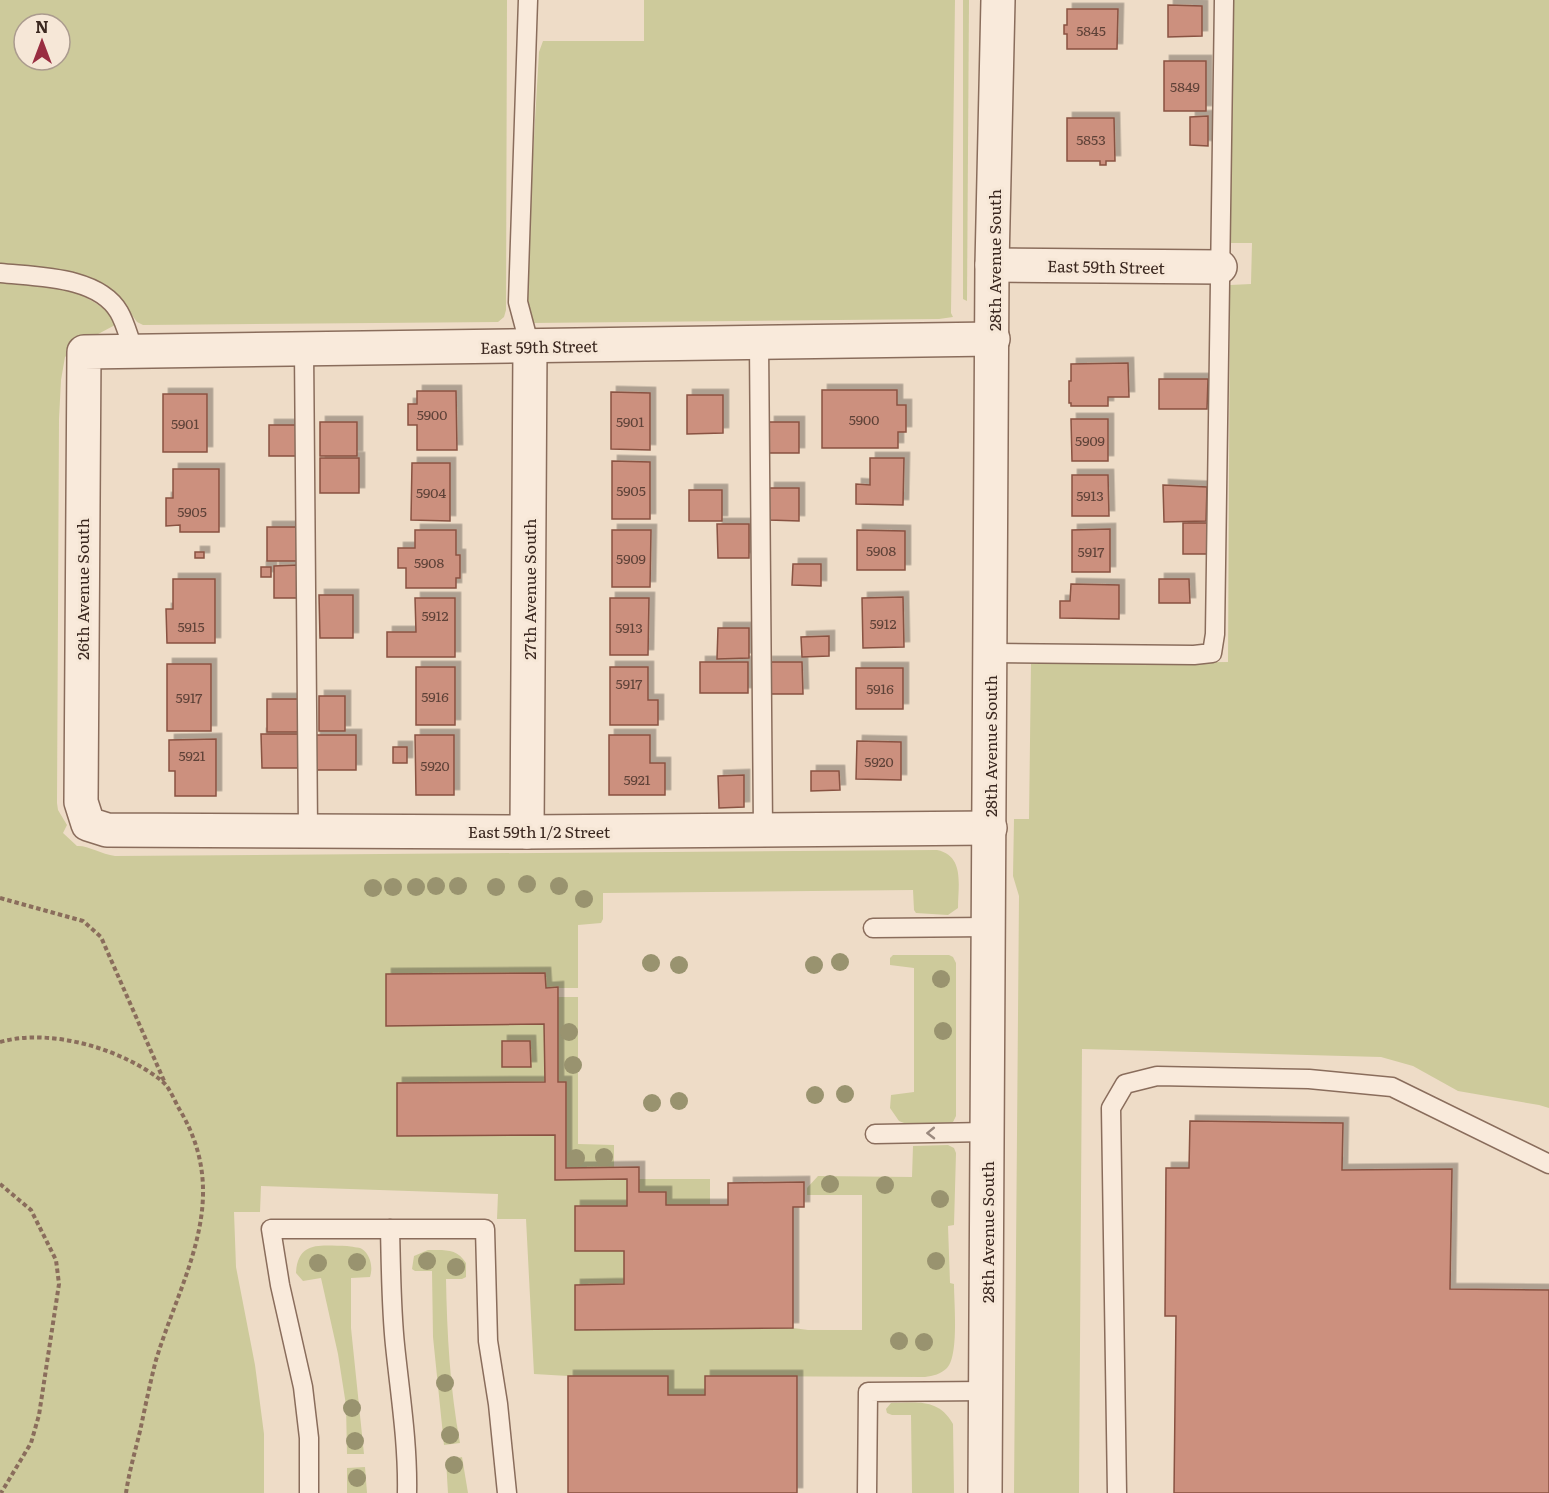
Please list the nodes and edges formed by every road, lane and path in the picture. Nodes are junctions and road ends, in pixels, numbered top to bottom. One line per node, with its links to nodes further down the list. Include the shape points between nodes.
1 (528, 0): 9 (lane, via 518,302)
2 (998, 0): 4 (street, 28th Avenue South)
3 (1224, 0): 5 (lane)
4 (993, 265): 5 (street, East 59th Street); 7 (street, 28th Avenue South)
5 (1220, 267): 13 (lane, via 1212,653)
6 (0, 273): 11 (lane, via 56,279 95,289 118,311)
7 (993, 339): 8 (street, East 59th Street); 13 (street, 28th Avenue South)
8 (759, 343): 9 (street, East 59th Street); 17 (lane)
9 (530, 347): 10 (street, East 59th Street); 18 (street, 27th Avenue South)
10 (304, 349): 11 (street, East 59th Street); 16 (lane)
11 (134, 351): 12 (street, East 59th Street)
12 (84, 352): 14 (street, 26th Avenue South, via 81,802)
13 (991, 654): 15 (street, 28th Avenue South)
14 (88, 824): 16 (street, East 59th 1/2 Street, via 107,830)
15 (990, 828): 17 (street, East 59th 1/2 Street); 20 (street, 28th Avenue South)
16 (308, 830): 18 (street, East 59th 1/2 Street)
17 (763, 830): 18 (street, East 59th 1/2 Street)
18 (527, 832)
19 (0, 898): 23 (path, via 83,921 101,937)
20 (989, 927): 21 (lane); 24 (street, 28th Avenue South)
21 (873, 928)
22 (0, 1042): 23 (path, via 17,1037 58,1039 103,1048)
23 (165, 1084): 31 (path, via 192,1130 203,1171 203,1214 196,1249 156,1361)
24 (987, 1132): 25 (lane, one-way to 25); 29 (street, 28th Avenue South)
25 (874, 1134)
26 (1549, 1164): 37 (lane, via 1392,1087 1309,1079 1168,1076 1125,1084 1111,1108)
27 (0, 1184): 30 (path, via 31,1210 56,1260 58,1284 39,1416 31,1443)
28 (390, 1228): 32 (lane, via 271,1228 303,1387 309,1438); 33 (lane, via 394,1343 402,1400); 34 (lane, via 485,1229 488,1341)
29 (986, 1391): 35 (lane, via 868,1392); 36 (street, 28th Avenue South)
30 (1, 1493)
31 (126, 1493)
32 (309, 1493)
33 (407, 1493)
34 (507, 1493)
35 (867, 1493)
36 (985, 1493)
37 (1117, 1493)

